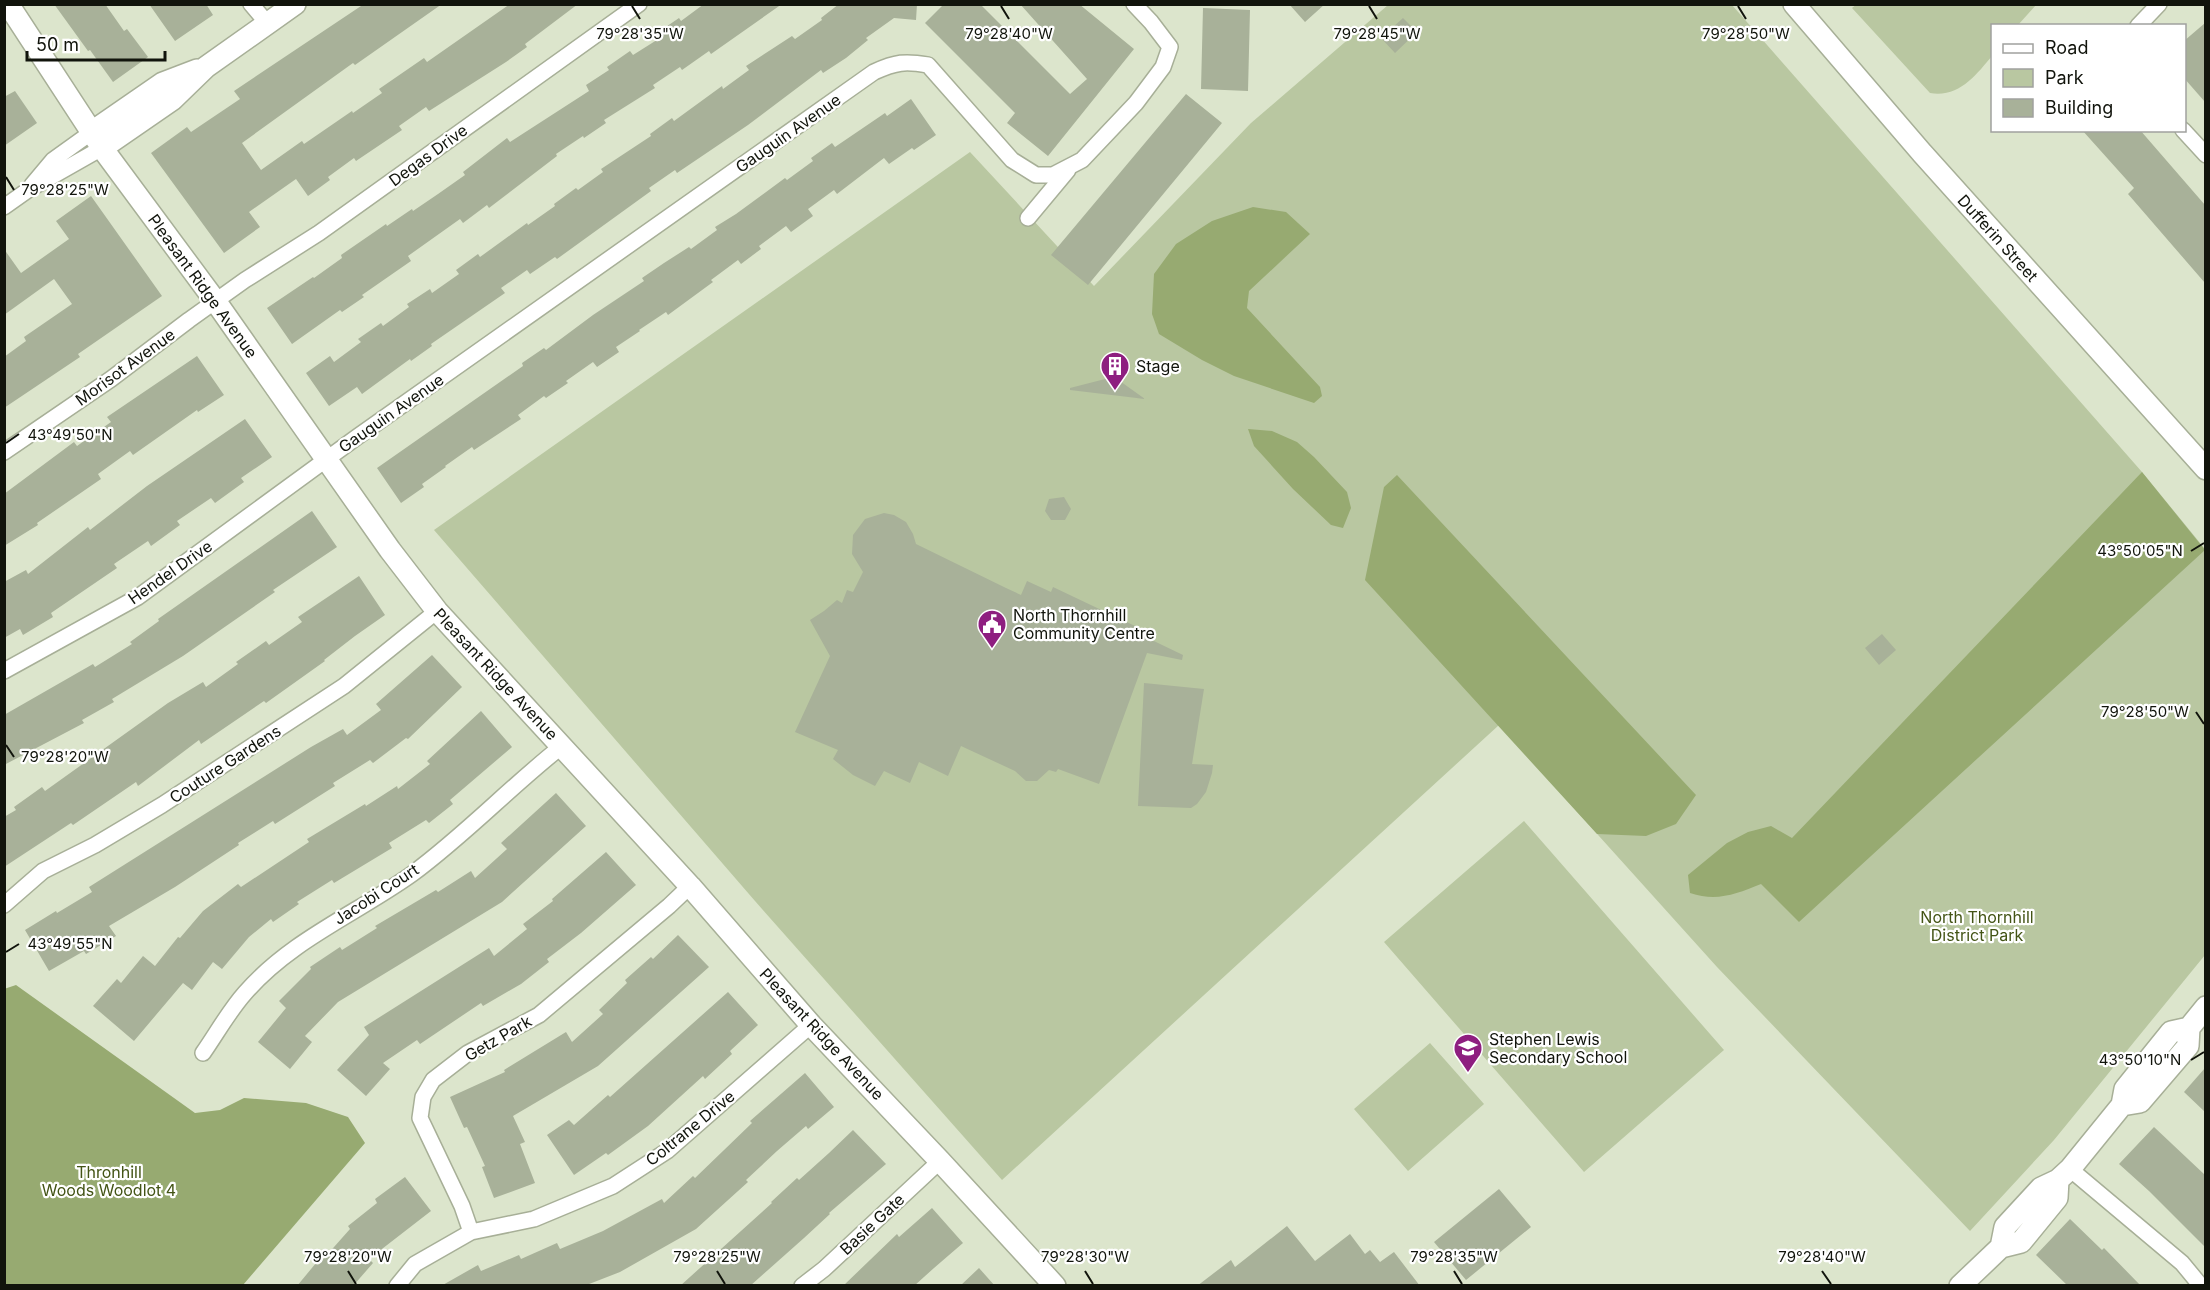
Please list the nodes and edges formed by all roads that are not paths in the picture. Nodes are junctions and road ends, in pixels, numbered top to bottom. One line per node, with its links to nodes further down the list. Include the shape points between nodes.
1 (8, 4): 11 (street, Pleasant Ridge Avenue)
2 (251, 4): 8 (street)
3 (295, 4): 8 (street)
4 (639, 4): 16 (street, Degas Drive)
5 (1134, 4): 13 (street, Gauguin Avenue, via 1170,47 1163,67 1136,103 1082,160)
6 (1794, 4): 19 (street, Dufferin Street)
7 (2159, 4): 9 (street)
8 (268, 24): 11 (street, via 206,67 163,83)
9 (2140, 24)
10 (2185, 132): 12 (street)
11 (97, 140): 14 (street, via 53,160 28,190); 16 (street, Pleasant Ridge Avenue)
12 (2205, 155)
13 (1069, 168): 15 (street); 18 (street, Gauguin Avenue, via 1053,175 1036,175 1012,160 928,65 894,63 864,79)
14 (4, 207)
15 (1028, 218)
16 (216, 302): 17 (street, Morisot Avenue); 18 (street, Pleasant Ridge Avenue)
17 (4, 452)
18 (326, 459): 20 (street, Pleasant Ridge Avenue); 21 (street, Hendel Drive, via 138,597)
19 (2205, 469)
20 (437, 612): 22 (street, Pleasant Ridge Avenue); 24 (street, Couture Gardens, via 344,686 162,805 43,871)
21 (4, 671)
22 (562, 746): 23 (street, Pleasant Ridge Avenue); 27 (street, Jacobi Court, via 412,873 278,960 244,994)
23 (690, 886): 26 (street, Pleasant Ridge Avenue); 30 (street, Getz Park, via 539,1015 468,1053 433,1080 423,1097 420,1118)
24 (4, 905)
25 (2205, 1007): 29 (street, via 2189,1028 2188,1046 2140,1101 2122,1106)
26 (811, 1025): 28 (street, Pleasant Ridge Avenue); 30 (street, Coltrane Drive, via 668,1151 613,1186 534,1220)
27 (203, 1053)
28 (940, 1161): 32 (street, Basie Gate); 33 (street, Pleasant Ridge Avenue)
29 (2064, 1174): 34 (street, via 2057,1198 2021,1242 2001,1248); 35 (street, via 2182,1263)
30 (471, 1232): 31 (street, Coltrane Drive, via 415,1264)
31 (397, 1286)
32 (802, 1286)
33 (1055, 1286)
34 (1960, 1286)
35 (2201, 1286)

